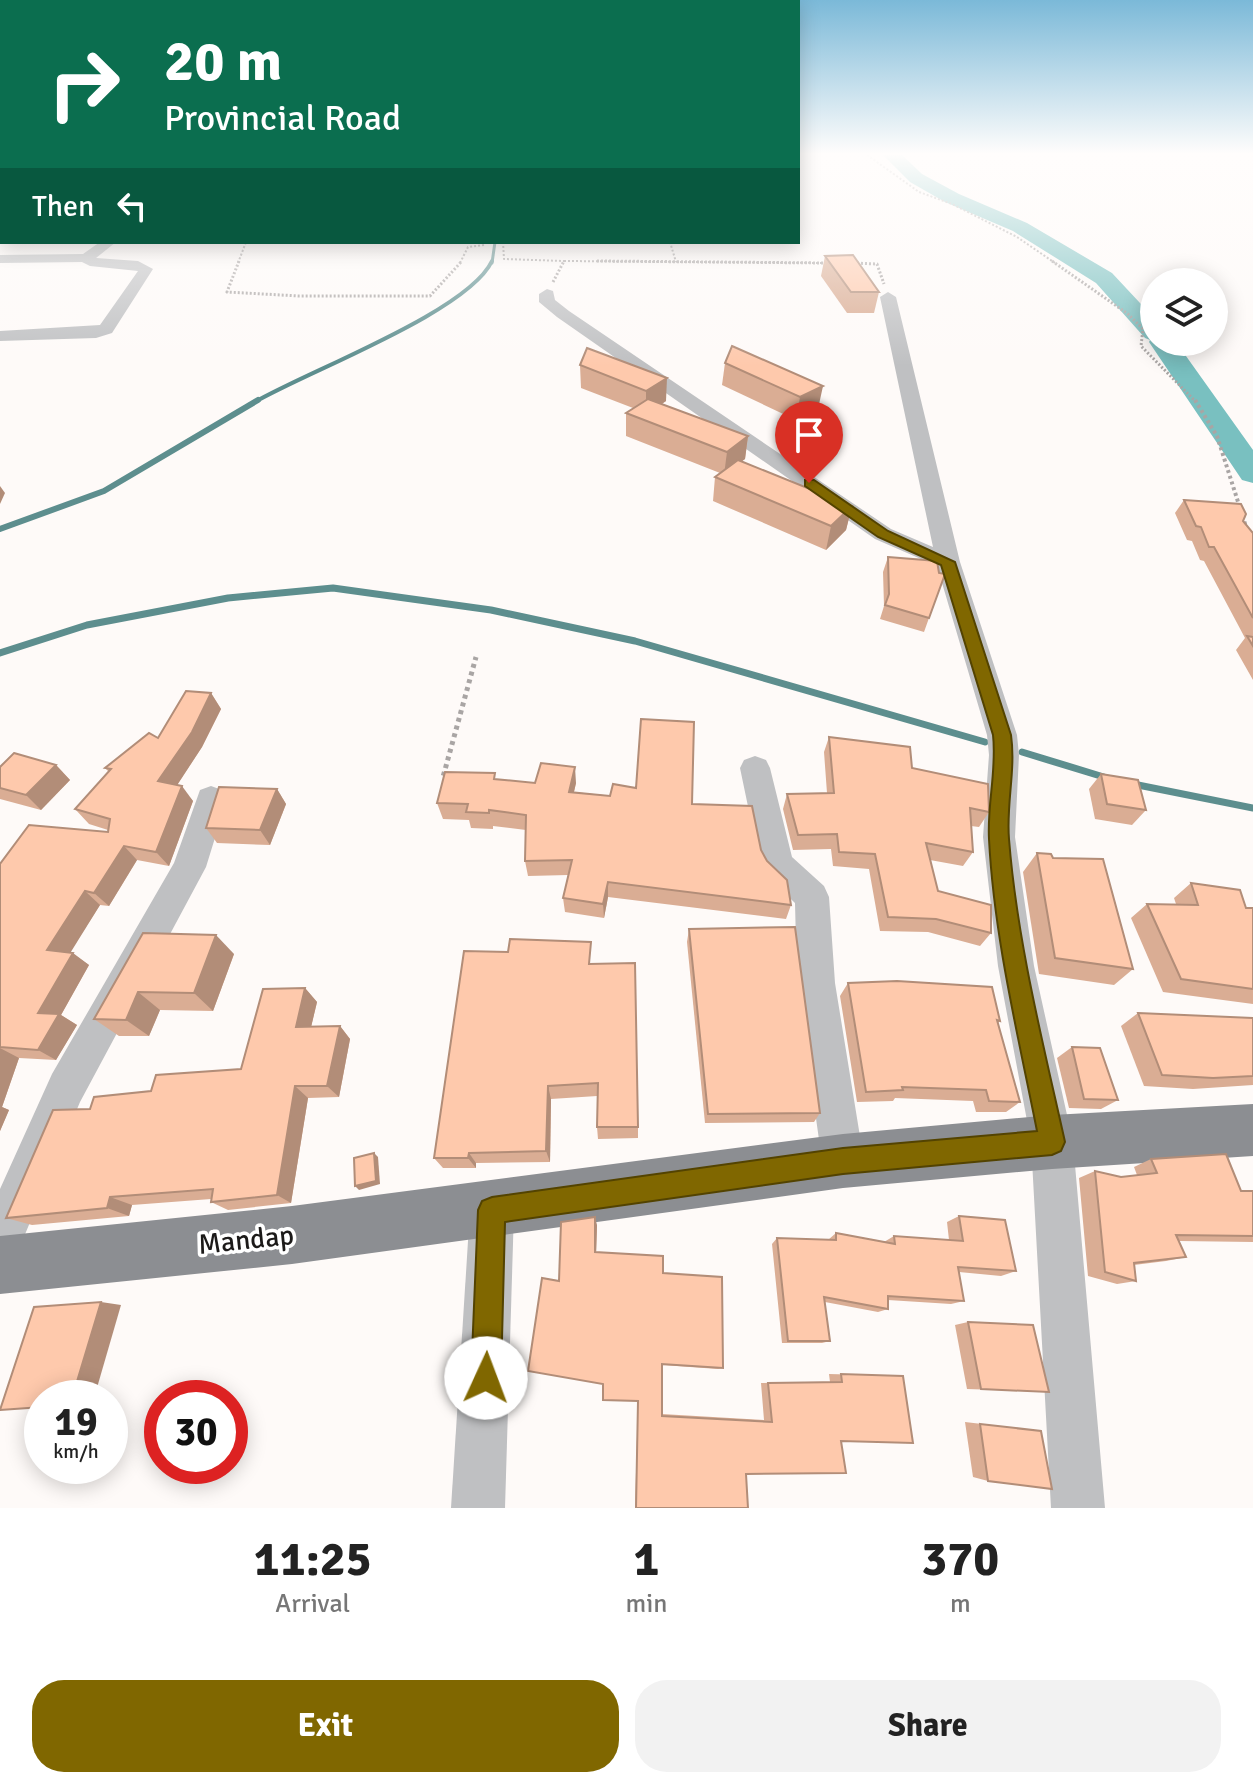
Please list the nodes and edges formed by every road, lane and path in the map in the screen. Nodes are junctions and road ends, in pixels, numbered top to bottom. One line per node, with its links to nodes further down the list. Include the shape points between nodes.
1 (994, 225): 16 (path, via 1143,329 1141,346 1150,359 1201,408 1233,476)
2 (106, 244): 7 (street)
3 (245, 244): 4 (path, via 227,292 299,296 430,296 464,259 468,247)
4 (484, 244)
5 (503, 244): 9 (path, via 504,259)
6 (671, 244): 10 (path)
7 (86, 258): 8 (street); 15 (street, via 146,269 106,329)
8 (0, 259)
9 (564, 261): 10 (path); 13 (path)
10 (676, 262): 11 (path)
11 (831, 263)
12 (846, 263): 14 (path, via 877,264)
13 (547, 294): 17 (street, via 547,302 563,314 883,534)
14 (888, 297): 17 (street)
15 (0, 336)
16 (1248, 533)
17 (948, 562): 23 (street, via 1002,735 1000,851 1016,966)
18 (476, 657): 20 (path, via 443,777)
19 (755, 768): 24 (street, via 777,864 812,897 816,983)
20 (452, 781)
21 (211, 799): 26 (street, via 189,867 66,1088)
22 (1253, 1130): 23 (main road, Mandap)
23 (1052, 1142): 24 (main road, Mandap); 29 (street)
24 (843, 1161): 25 (main road, Mandap)
25 (492, 1210): 27 (main road, Mandap); 28 (street)
26 (0, 1240)
27 (0, 1265)
28 (478, 1508)
29 (1078, 1508)

